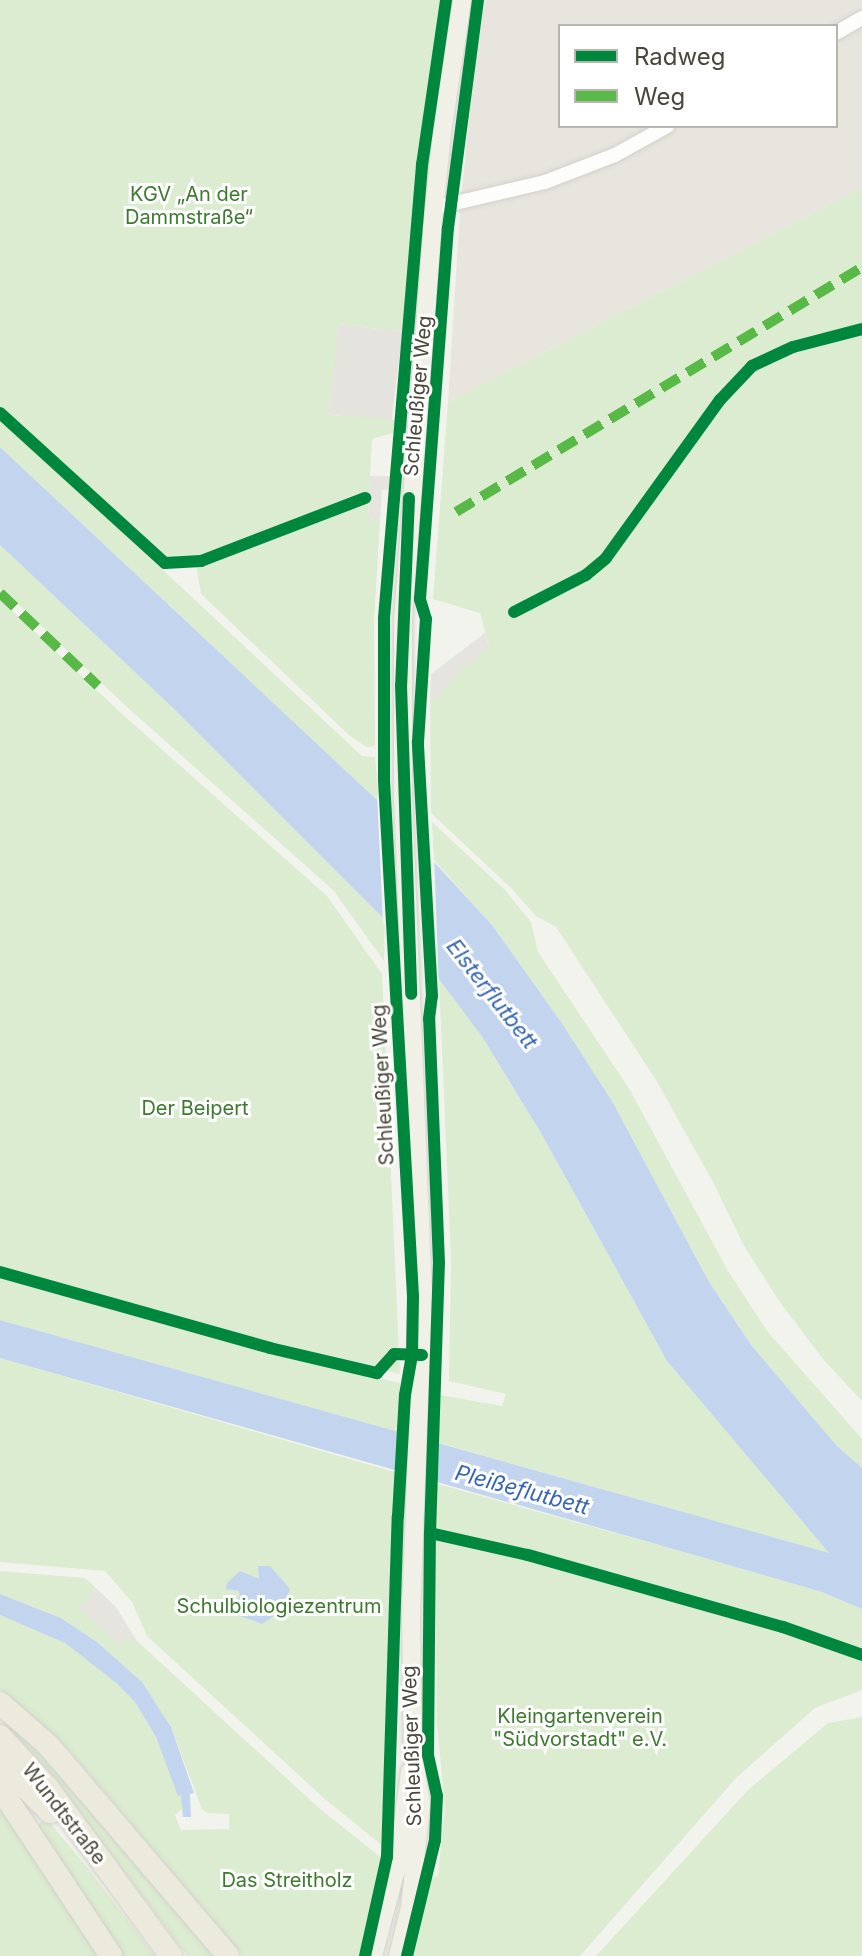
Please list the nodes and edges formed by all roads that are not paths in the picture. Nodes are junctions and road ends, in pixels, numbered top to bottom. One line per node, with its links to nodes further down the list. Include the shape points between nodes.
1 (462, 0): 5 (main road, Schleußiger Weg)
2 (862, 18): 3 (street)
3 (838, 32)
4 (663, 128): 5 (street, via 615,155 545,182)
5 (434, 208): 8 (main road, Schleußiger Weg, via 401,685 423,1296 413,1520)
6 (0, 1703): 14 (highway, via 48,1745)
7 (0, 1736): 11 (highway, Wundtstraße, via 48,1788)
8 (413, 1754): 15 (main road, Schleußiger Weg, via 397,1866); 16 (main road, Schleußiger Weg, via 421,1804 410,1908)
9 (0, 1762): 11 (highway, Wundtstraße)
10 (0, 1788): 12 (highway)
11 (124, 1893): 13 (highway, Wundtstraße)
12 (111, 1956)
13 (171, 1956)
14 (228, 1956)
15 (373, 1956)
16 (398, 1956)

